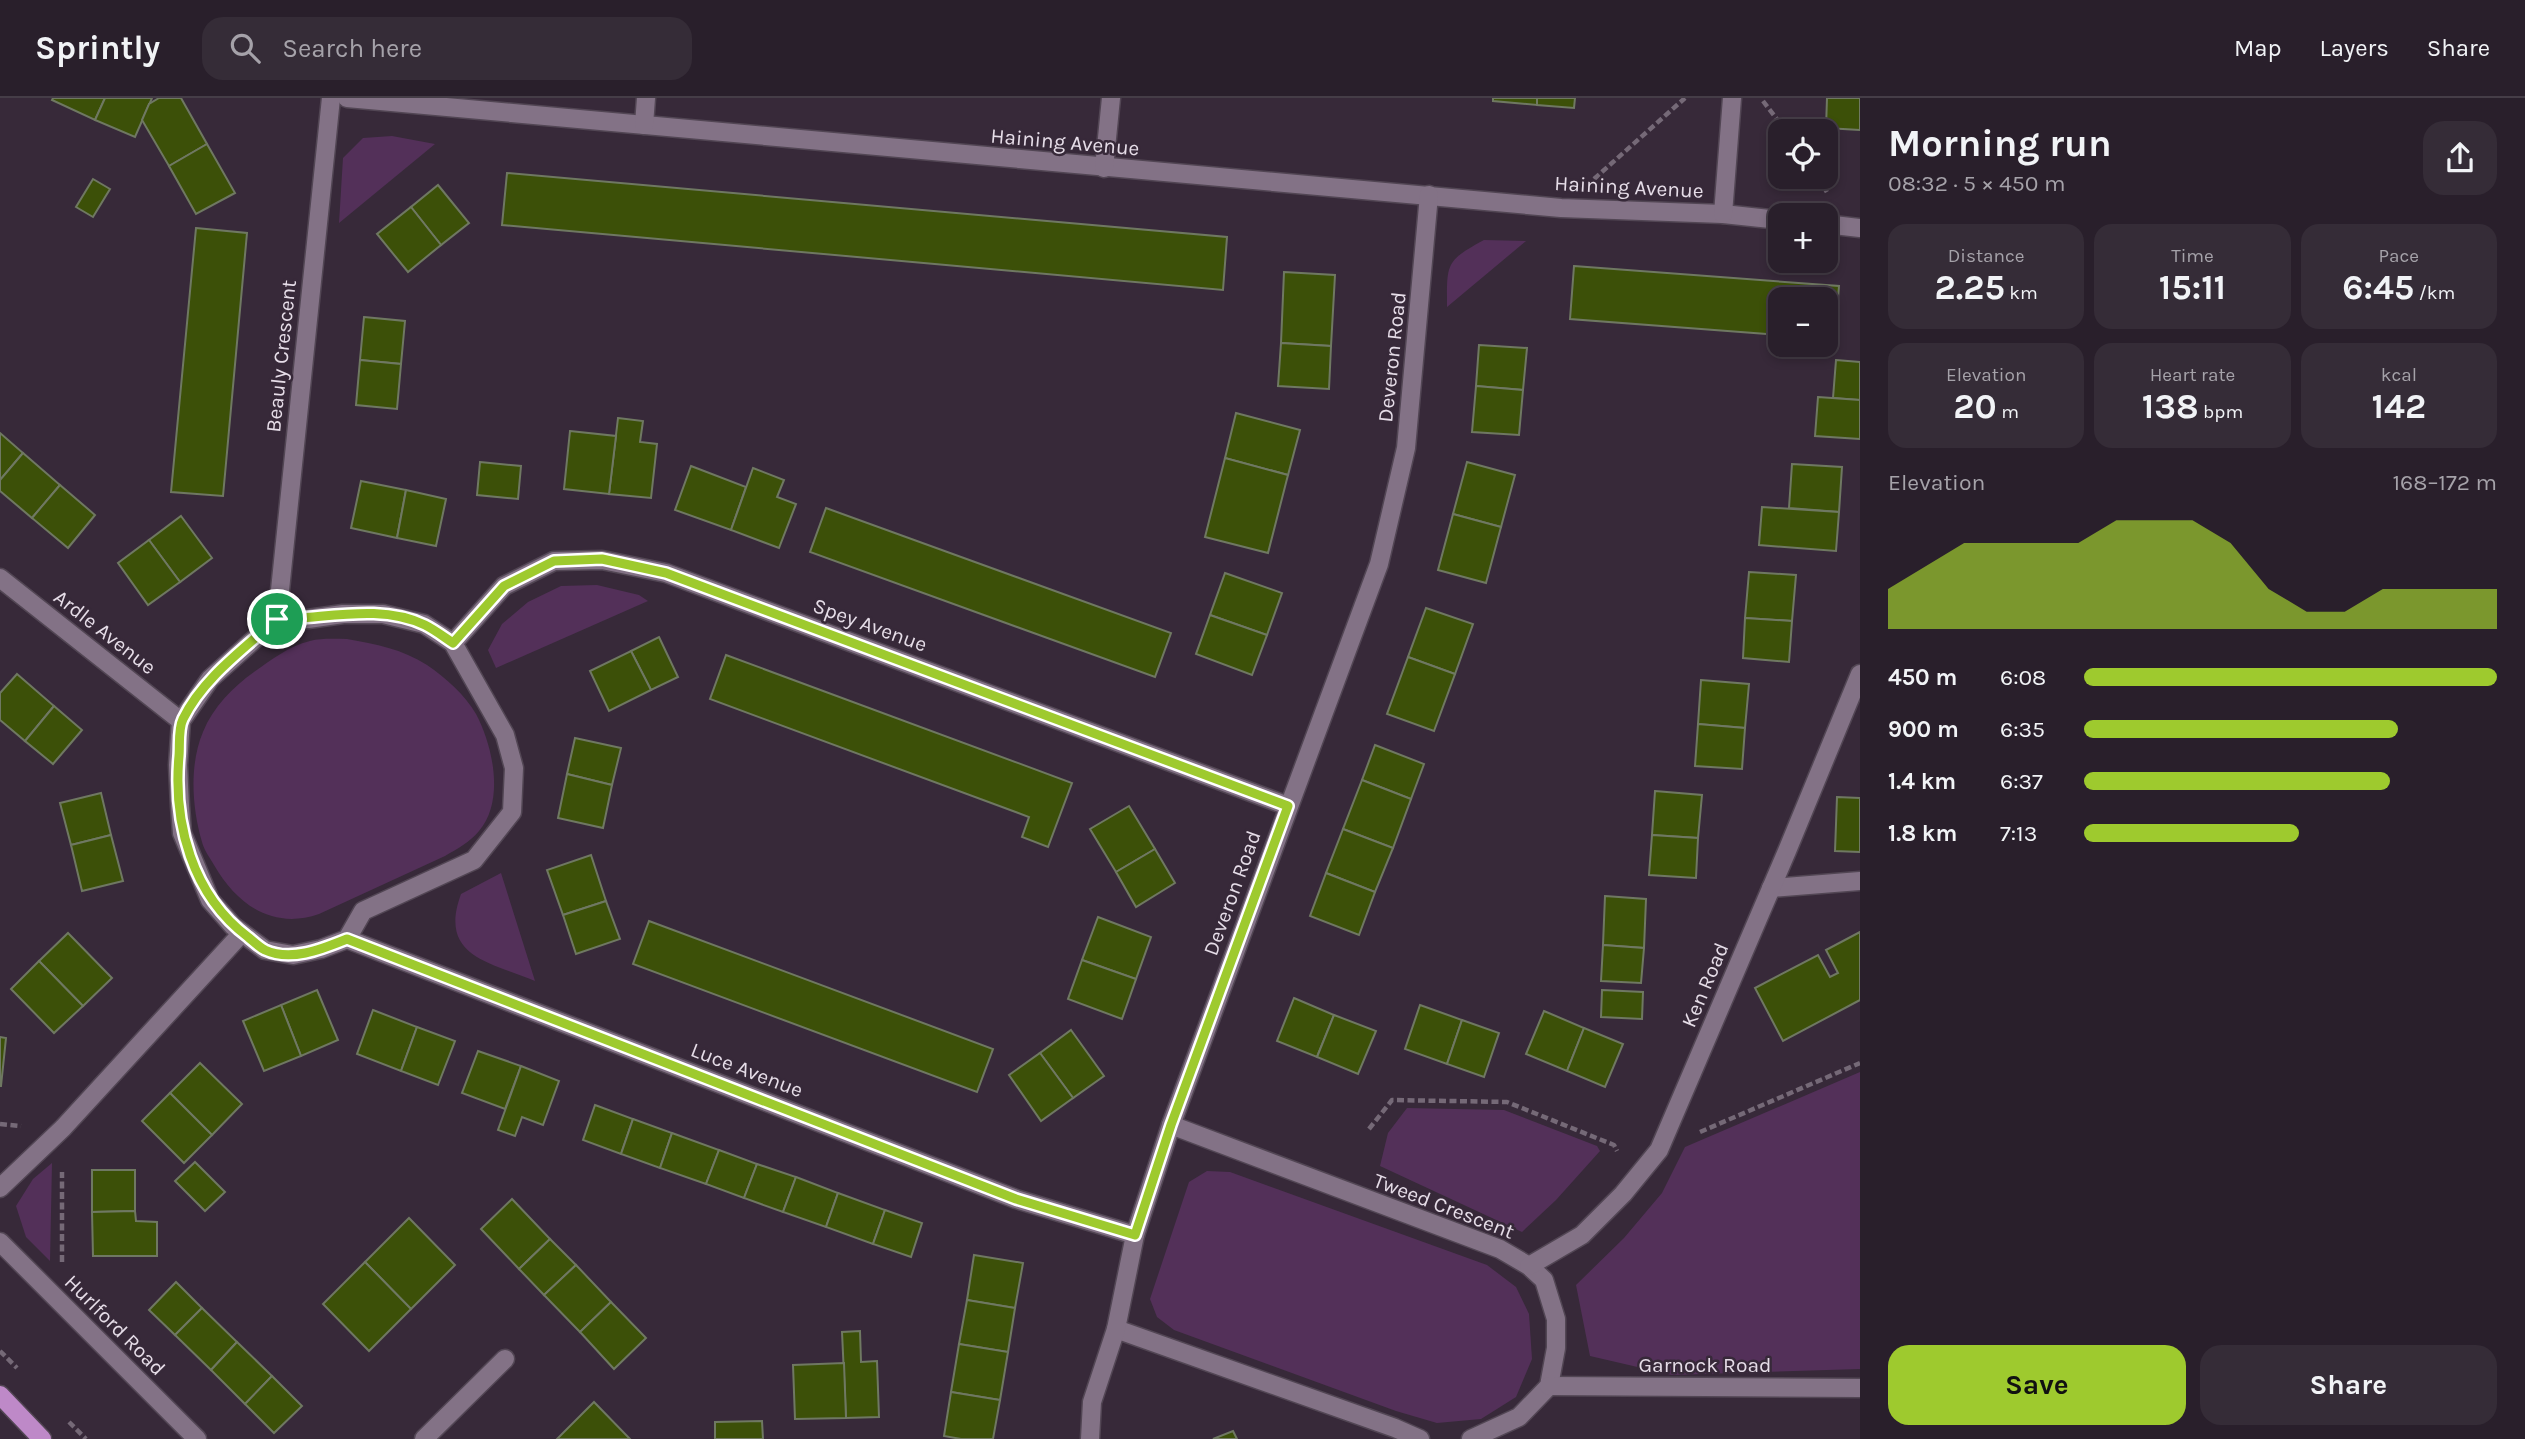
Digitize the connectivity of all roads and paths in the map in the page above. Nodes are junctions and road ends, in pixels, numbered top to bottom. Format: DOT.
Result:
graph roads {
  1 [pos="331,98"];
  2 [pos="347,98"];
  3 [pos="646,98"];
  4 [pos="1111,98"];
  5 [pos="1685,98"];
  6 [pos="1732,98"];
  7 [pos="1760,98"];
  8 [pos="1777,119"];
  9 [pos="644,125"];
  10 [pos="1104,168"];
  11 [pos="1429,195"];
  12 [pos="1561,208"];
  13 [pos="1723,214"];
  14 [pos="1768,219"];
  15 [pos="1838,225"];
  16 [pos="1860,228"];
  17 [pos="0,578"];
  18 [pos="277,619"];
  19 [pos="453,643"];
  20 [pos="1860,674"];
  21 [pos="181,721"];
  22 [pos="1288,806"];
  23 [pos="1860,881"];
  24 [pos="1771,888"];
  25 [pos="242,933"];
  26 [pos="347,939"];
  27 [pos="1860,1063"];
  28 [pos="1171,1125"];
  29 [pos="63,1128"];
  30 [pos="1370,1129"];
  31 [pos="1659,1150"];
  32 [pos="1609,1160"];
  33 [pos="0,1188"];
  34 [pos="1135,1235"];
  35 [pos="0,1242"];
  36 [pos="1529,1266"];
  37 [pos="62,1304"];
  38 [pos="1116,1329"];
  39 [pos="505,1359"];
  40 [pos="1549,1386"];
  41 [pos="1860,1388"];
  42 [pos="0,1395"];
  43 [pos="42,1439"];
  44 [pos="197,1439"];
  45 [pos="424,1439"];
  46 [pos="1090,1439"];
  47 [pos="1420,1439"];
  48 [pos="1471,1439"];
  1 -- 18 [label="street, Beauly Crescent"];
  2 -- 9 [label="street, Haining Avenue"];
  3 -- 9 [label="street"];
  4 -- 10 [label="street"];
  5 -- 12 [label="path"];
  6 -- 13 [label="street"];
  7 -- 8 [label="path"];
  9 -- 10 [label="street, Haining Avenue"];
  10 -- 11 [label="street, Haining Avenue"];
  11 -- 12 [label="street, Haining Avenue"];
  11 -- 22 [label="street, Deveron Road"];
  12 -- 13 [label="street, Haining Avenue"];
  13 -- 14 [label="street, Haining Avenue"];
  15 -- 16 [label="street"];
  17 -- 21 [label="street, Ardle Avenue"];
  18 -- 19 [label="street"];
  18 -- 21 [label="street"];
  19 -- 22 [label="street, Spey Avenue"];
  19 -- 26 [label="street"];
  20 -- 24 [label="street, Ken Road"];
  21 -- 25 [label="street"];
  22 -- 28 [label="street, Deveron Road"];
  23 -- 24 [label="street"];
  24 -- 31 [label="street, Ken Road"];
  25 -- 26 [label="street"];
  25 -- 29 [label="street"];
  26 -- 34 [label="street, Luce Avenue"];
  27 -- 31 [label="path"];
  28 -- 34 [label="street, Deveron Road"];
  28 -- 36 [label="street, Tweed Crescent"];
  29 -- 33 [label="street"];
  29 -- 37 [label="path"];
  30 -- 32 [label="path"];
  31 -- 36 [label="street, Ken Road"];
  34 -- 38 [label="street, Deveron Road"];
  35 -- 37 [label="street, Hurlford Road"];
  36 -- 40 [label="street, Tweed Crescent"];
  37 -- 44 [label="street, Hurlford Road"];
  38 -- 46 [label="street, Deveron Road"];
  38 -- 47 [label="street"];
  39 -- 45 [label="street"];
  40 -- 41 [label="street, Garnock Road"];
  40 -- 48 [label="street"];
  42 -- 43 [label="main road"];
}
